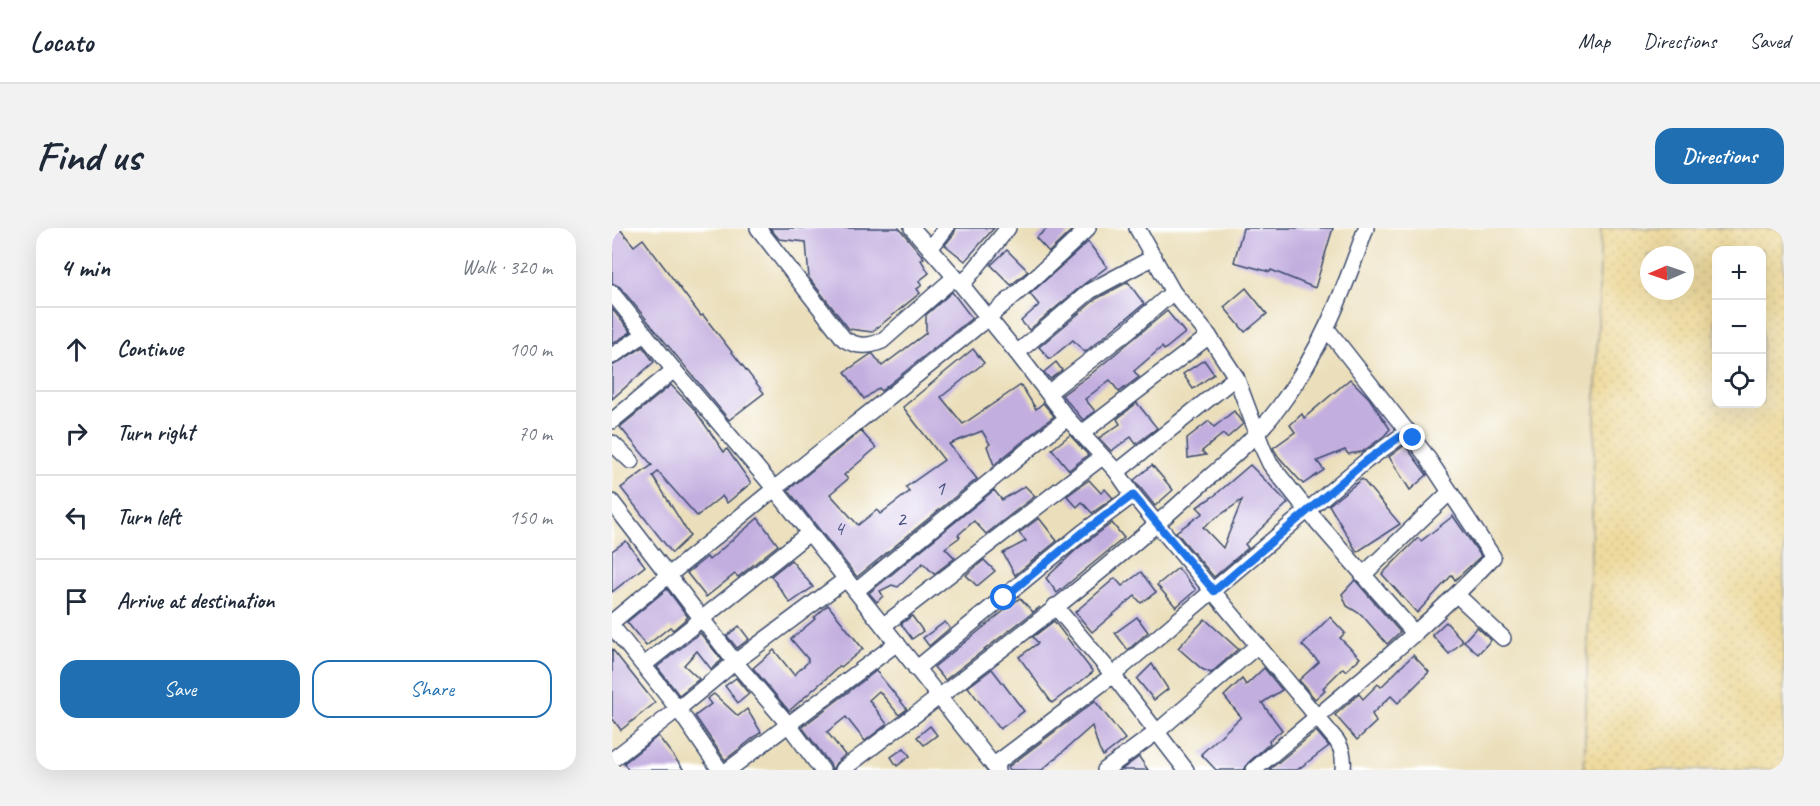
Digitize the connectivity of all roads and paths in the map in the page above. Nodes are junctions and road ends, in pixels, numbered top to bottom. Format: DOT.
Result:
graph roads {
  1 [pos="758,228"];
  2 [pos="912,228"];
  3 [pos="946,228"];
  4 [pos="1008,228"];
  5 [pos="1088,228"];
  6 [pos="1137,228"];
  7 [pos="1366,228"];
  8 [pos="930,249"];
  9 [pos="1154,257"];
  10 [pos="958,281"];
  11 [pos="612,292"];
  12 [pos="1173,292"];
  13 [pos="988,317"];
  14 [pos="1327,329"];
  15 [pos="645,334"];
  16 [pos="1209,336"];
  17 [pos="1017,353"];
  18 [pos="612,356"];
  19 [pos="674,370"];
  20 [pos="1236,377"];
  21 [pos="1048,393"];
  22 [pos="1066,417"];
  23 [pos="612,421"];
  24 [pos="1408,431"];
  25 [pos="1257,433"];
  26 [pos="1081,434"];
  27 [pos="612,443"];
  28 [pos="1102,457"];
  29 [pos="631,461"];
  30 [pos="1117,472"];
  31 [pos="774,488"];
  32 [pos="1450,492"];
  33 [pos="1133,495"];
  34 [pos="612,502"];
  35 [pos="1307,510"];
  36 [pos="1157,524"];
  37 [pos="809,532"];
  38 [pos="1363,574"];
  39 [pos="668,576"];
  40 [pos="851,585"];
  41 [pos="1214,591"];
  42 [pos="1457,595"];
  43 [pos="1055,606"];
  44 [pos="702,620"];
  45 [pos="612,624"];
  46 [pos="885,626"];
  47 [pos="1415,634"];
  48 [pos="1503,638"];
  49 [pos="897,643"];
  50 [pos="1258,645"];
  51 [pos="735,662"];
  52 [pos="644,666"];
  53 [pos="916,669"];
  54 [pos="1113,675"];
  55 [pos="937,697"];
  56 [pos="678,709"];
  57 [pos="1318,717"];
  58 [pos="788,724"];
  59 [pos="1158,731"];
  60 [pos="612,760"];
  61 [pos="990,766"];
  62 [pos="720,770"];
  63 [pos="728,770"];
  64 [pos="822,770"];
  65 [pos="842,770"];
  66 [pos="1105,770"];
  67 [pos="1186,770"];
  68 [pos="1254,770"];
  69 [pos="1343,770"];
  1 -- 10 [label="street"];
  2 -- 8 [label="street"];
  3 -- 8 [label="street"];
  4 -- 10 [label="street"];
  5 -- 13 [label="street"];
  6 -- 9 [label="street"];
  7 -- 14 [label="street"];
  8 -- 10 [label="street"];
  9 -- 12 [label="street"];
  9 -- 17 [label="street"];
  10 -- 13 [label="street"];
  11 -- 15 [label="street"];
  12 -- 16 [label="street"];
  12 -- 21 [label="street"];
  13 -- 17 [label="street"];
  13 -- 31 [label="street"];
  14 -- 24 [label="street"];
  14 -- 25 [label="street"];
  15 -- 18 [label="street"];
  15 -- 19 [label="street"];
  16 -- 20 [label="street"];
  16 -- 26 [label="street"];
  17 -- 21 [label="street"];
  19 -- 23 [label="street"];
  19 -- 31 [label="street"];
  20 -- 25 [label="street"];
  20 -- 30 [label="street"];
  21 -- 22 [label="street"];
  22 -- 26 [label="street"];
  22 -- 40 [label="street"];
  24 -- 32 [label="street"];
  24 -- 35 [label="street"];
  25 -- 35 [label="street"];
  25 -- 36 [label="street"];
  26 -- 28 [label="street"];
  27 -- 29 [label="street"];
  28 -- 30 [label="street"];
  28 -- 46 [label="street"];
  30 -- 33 [label="street"];
  31 -- 37 [label="street"];
  31 -- 39 [label="street"];
  32 -- 38 [label="street"];
  32 -- 42 [label="street"];
  33 -- 36 [label="street"];
  33 -- 53 [label="street"];
  34 -- 39 [label="street"];
  35 -- 38 [label="street"];
  35 -- 41 [label="street"];
  36 -- 41 [label="street"];
  36 -- 43 [label="street"];
  37 -- 40 [label="street"];
  37 -- 44 [label="street"];
  38 -- 47 [label="street"];
  39 -- 44 [label="street"];
  39 -- 45 [label="street"];
  40 -- 46 [label="street"];
  40 -- 51 [label="street"];
  41 -- 50 [label="street"];
  41 -- 54 [label="street"];
  42 -- 47 [label="street"];
  42 -- 48 [label="street"];
  43 -- 54 [label="street"];
  43 -- 55 [label="street"];
  44 -- 51 [label="street"];
  44 -- 52 [label="street"];
  45 -- 52 [label="street"];
  46 -- 49 [label="street"];
  47 -- 57 [label="street"];
  49 -- 53 [label="street"];
  49 -- 58 [label="street"];
  50 -- 57 [label="street"];
  50 -- 59 [label="street"];
  51 -- 56 [label="street"];
  51 -- 58 [label="street"];
  52 -- 56 [label="street"];
  53 -- 55 [label="street"];
  54 -- 59 [label="street"];
  54 -- 61 [label="street"];
  55 -- 61 [label="street"];
  55 -- 65 [label="street"];
  56 -- 60 [label="street"];
  56 -- 62 [label="street"];
  57 -- 68 [label="street"];
  57 -- 69 [label="street"];
  58 -- 63 [label="street"];
  58 -- 64 [label="street"];
  59 -- 66 [label="street"];
  59 -- 67 [label="street"];
}
